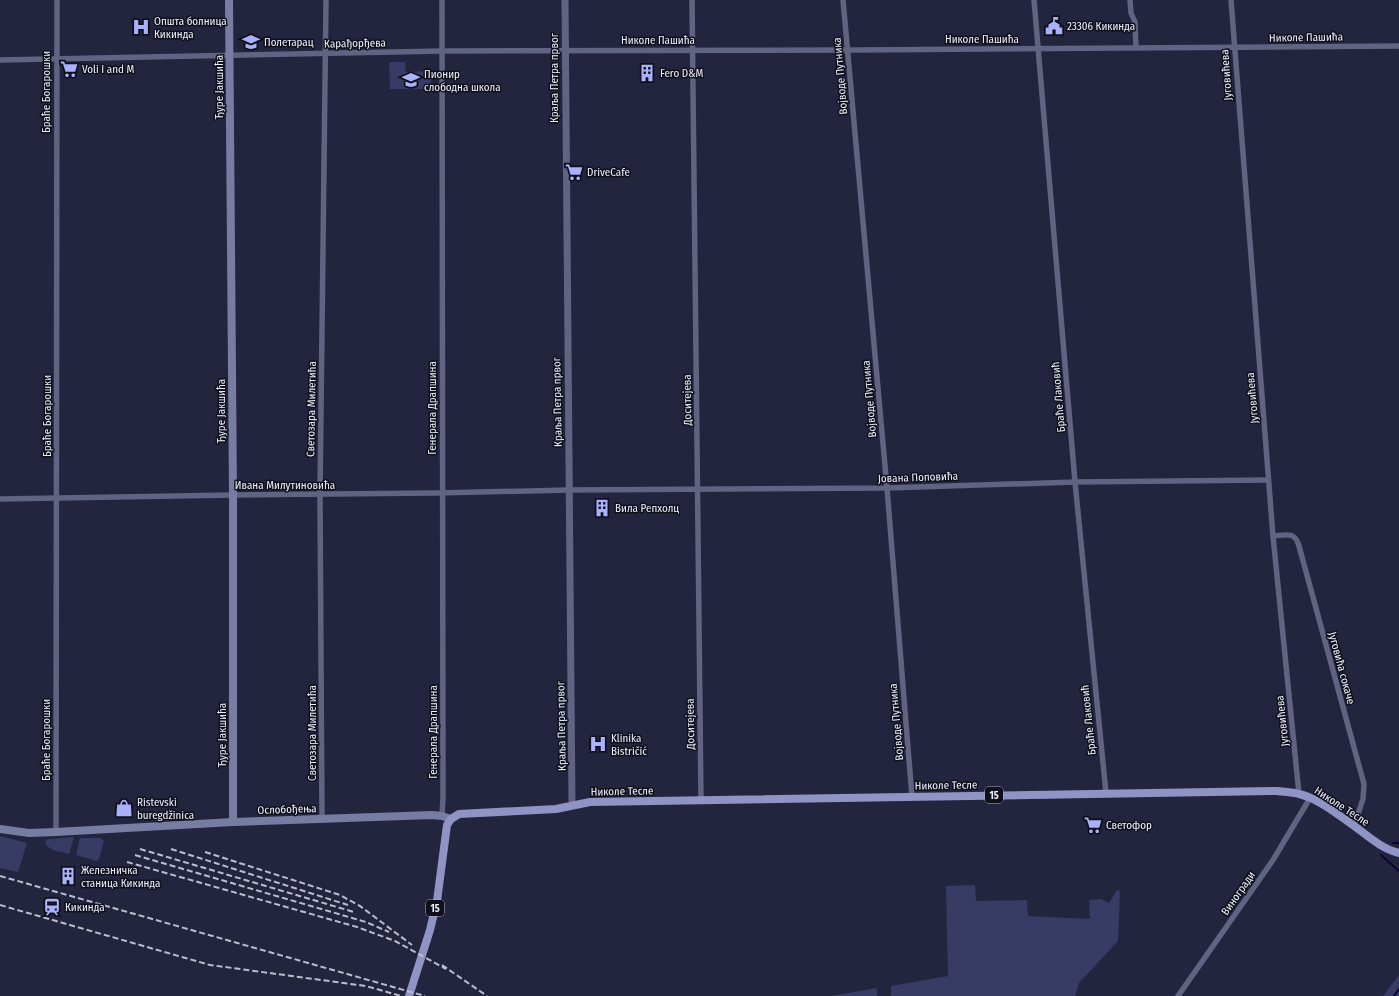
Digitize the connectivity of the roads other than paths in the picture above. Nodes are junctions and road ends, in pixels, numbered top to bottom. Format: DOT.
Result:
graph roads {
  1 [pos="57,0"];
  2 [pos="229,0"];
  3 [pos="326,0"];
  4 [pos="442,0"];
  5 [pos="565,0"];
  6 [pos="692,0"];
  7 [pos="843,0"];
  8 [pos="1034,0"];
  9 [pos="1130,0"];
  10 [pos="1231,0"];
  11 [pos="1399,46"];
  12 [pos="1136,48"];
  13 [pos="1234,48"];
  14 [pos="1039,49"];
  15 [pos="565,50"];
  16 [pos="692,50"];
  17 [pos="848,50"];
  18 [pos="442,51"];
  19 [pos="326,53"];
  20 [pos="230,55"];
  21 [pos="56,59"];
  22 [pos="0,60"];
  23 [pos="1268,480"];
  24 [pos="1075,482"];
  25 [pos="887,488"];
  26 [pos="698,489"];
  27 [pos="569,490"];
  28 [pos="443,493"];
  29 [pos="233,495"];
  30 [pos="320,495"];
  31 [pos="0,499"];
  32 [pos="57,499"];
  33 [pos="1273,536"];
  34 [pos="1106,793"];
  35 [pos="1299,794"];
  36 [pos="912,797"];
  37 [pos="1310,798"];
  38 [pos="701,800"];
  39 [pos="572,805"];
  40 [pos="442,816"];
  41 [pos="322,819"];
  42 [pos="451,819"];
  43 [pos="233,822"];
  44 [pos="1354,826"];
  45 [pos="0,829"];
  46 [pos="56,832"];
  47 [pos="1399,853"];
  48 [pos="409,996"];
  49 [pos="1178,996"];
  1 -- 21 [label="street, Браће Богарошки"];
  2 -- 20 [label="main road, Ђуре Јакшића"];
  3 -- 19 [label="street, Светозара Милетића"];
  4 -- 18 [label="street, Генерала Драпшина"];
  5 -- 15 [label="street, Краља Петра првог"];
  6 -- 16 [label="street, Доситејева"];
  7 -- 17 [label="street, Војводе Путника"];
  8 -- 14 [label="street, Браће Лаковић"];
  9 -- 12 [label="street"];
  10 -- 13 [label="street, Југовићева"];
  11 -- 13 [label="street, Николе Пашића"];
  12 -- 13 [label="street, Николе Пашића"];
  12 -- 14 [label="street, Николе Пашића"];
  13 -- 23 [label="street, Југовићева"];
  14 -- 17 [label="street, Николе Пашића"];
  14 -- 24 [label="street, Браће Лаковић"];
  15 -- 16 [label="street, Николе Пашића"];
  15 -- 18 [label="street, Карађорђева"];
  15 -- 27 [label="street, Краља Петра првог"];
  16 -- 17 [label="street, Николе Пашића"];
  16 -- 26 [label="street, Доситејева"];
  17 -- 25 [label="street, Војводе Путника"];
  18 -- 19 [label="street, Карађорђева"];
  18 -- 28 [label="street, Генерала Драпшина"];
  19 -- 20 [label="street, Карађорђева"];
  19 -- 30 [label="street, Светозара Милетића"];
  20 -- 21 [label="street, Карађорђева"];
  20 -- 29 [label="main road, Ђуре Јакшића"];
  21 -- 22 [label="street, Карађорђева"];
  21 -- 32 [label="street, Браће Богарошки"];
  23 -- 24 [label="street, Јована Поповића"];
  23 -- 33 [label="street, Југовићева"];
  24 -- 25 [label="street, Јована Поповића"];
  24 -- 34 [label="street, Браће Лаковић"];
  25 -- 26 [label="street, Јована Поповића"];
  25 -- 36 [label="street, Војводе Путника"];
  26 -- 27 [label="street, Јована Поповића"];
  26 -- 38 [label="street, Доситејева"];
  27 -- 28 [label="street, Ивана Милутиновића"];
  27 -- 39 [label="street, Краља Петра првог"];
  28 -- 30 [label="street, Ивана Милутиновића"];
  28 -- 40 [label="street, Генерала Драпшина"];
  29 -- 30 [label="street, Ивана Милутиновића"];
  29 -- 32 [label="street, Ивана Милутиновића"];
  29 -- 43 [label="main road, Ђуре Јакшића"];
  30 -- 41 [label="street, Светозара Милетића"];
  31 -- 32 [label="street, Ивана Милутиновића"];
  32 -- 46 [label="street, Браће Богарошки"];
  33 -- 35 [label="street, Југовићева"];
  33 -- 44 [label="street, Југовића сокаче"];
  34 -- 35 [label="main road, Николе Тесле / 15"];
  34 -- 36 [label="main road, Николе Тесле / 15"];
  35 -- 37 [label="main road, Николе Тесле / 15"];
  36 -- 38 [label="main road, Николе Тесле / 15"];
  37 -- 44 [label="main road, Николе Тесле / 15"];
  37 -- 49 [label="street, Виногради"];
  38 -- 39 [label="main road, Николе Тесле / 15"];
  39 -- 42 [label="main road, 15"];
  40 -- 41 [label="main road, Ослобођења"];
  40 -- 42 [label="main road, Ослобођења"];
  41 -- 43 [label="main road, Ослобођења"];
  42 -- 48 [label="main road, 15"];
  43 -- 46 [label="main road, Ослобођења"];
  44 -- 47 [label="main road, Николе Тесле / 15"];
  45 -- 46 [label="main road, Ослобођења"];
}
